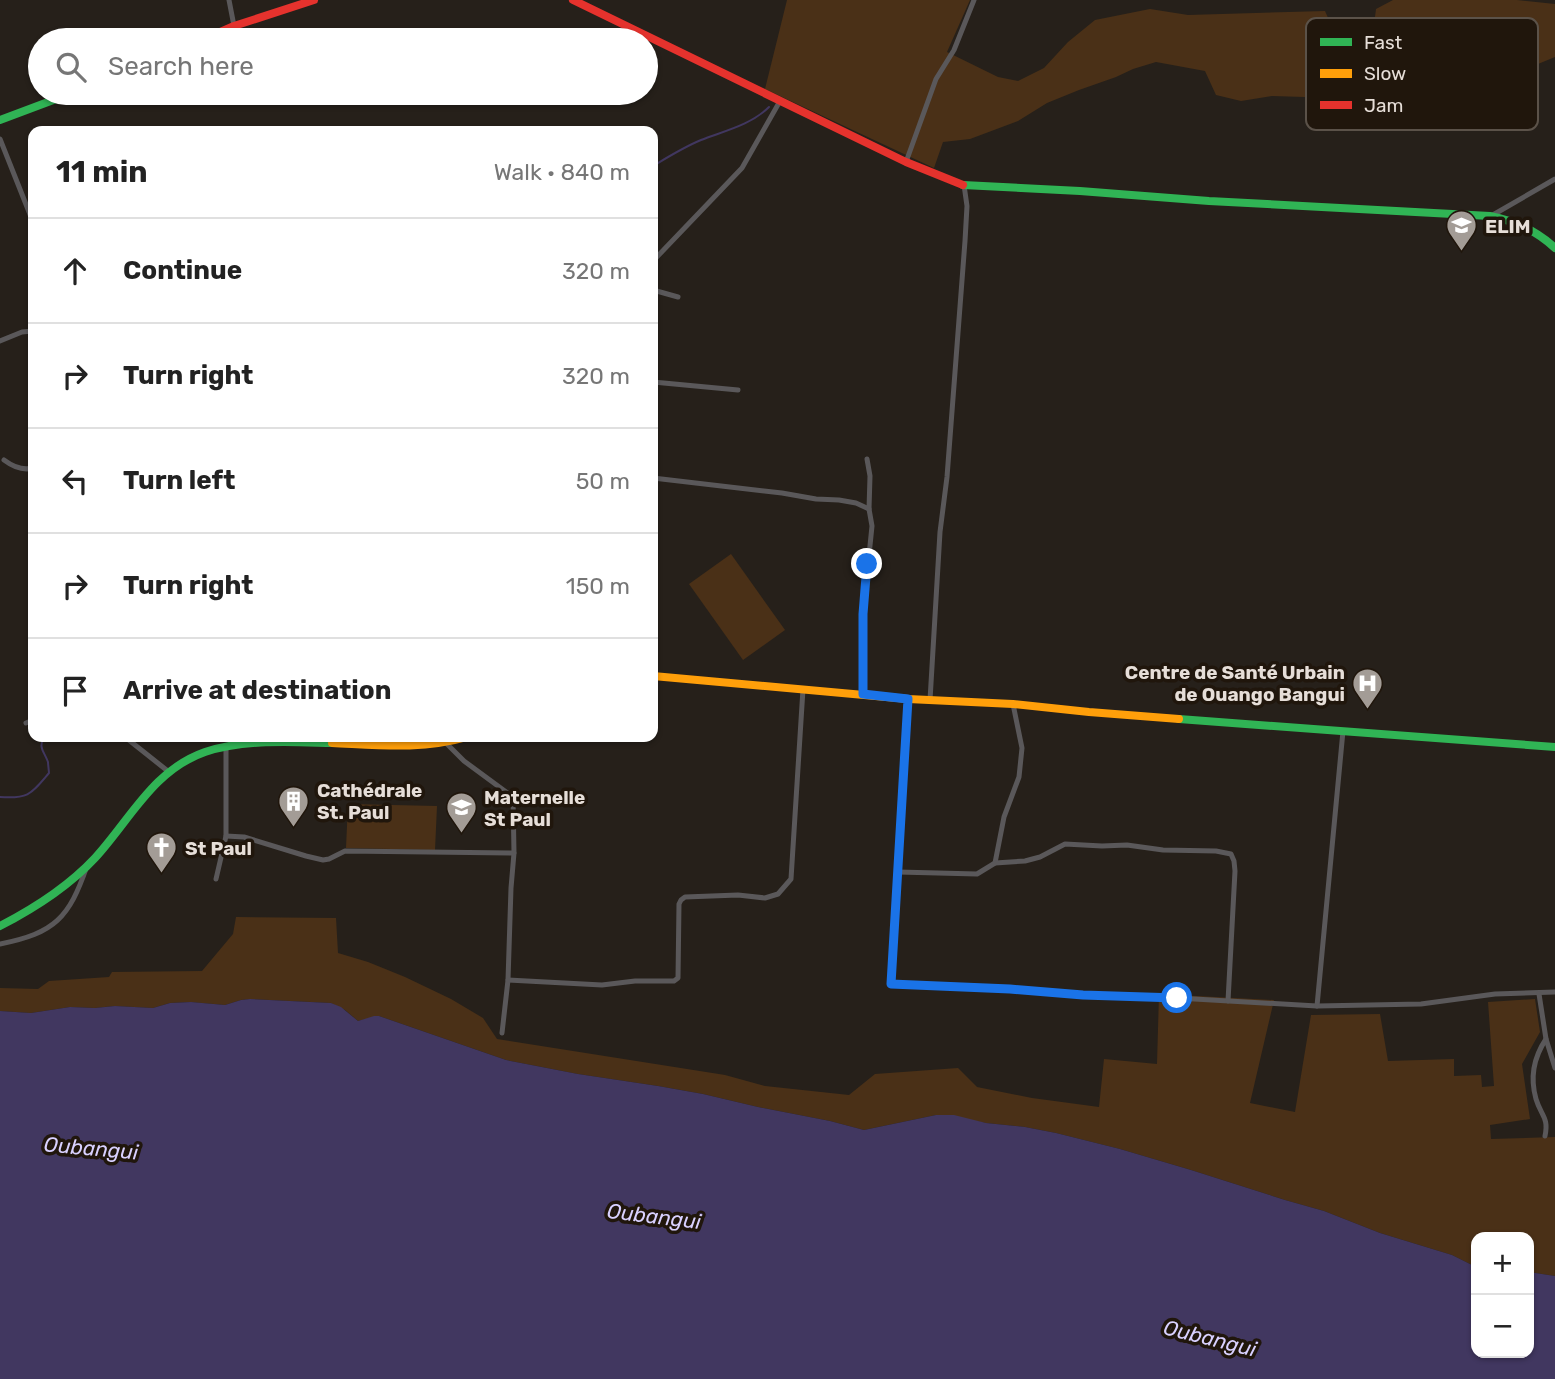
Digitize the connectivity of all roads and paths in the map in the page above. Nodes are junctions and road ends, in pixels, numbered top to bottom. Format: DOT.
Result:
graph roads {
  1 [pos="229,0"];
  2 [pos="314,0"];
  3 [pos="573,0"];
  4 [pos="974,0"];
  5 [pos="234,26"];
  6 [pos="229,28"];
  7 [pos="630,28"];
  8 [pos="658,41"];
  9 [pos="780,101"];
  10 [pos="40,105"];
  11 [pos="0,120"];
  12 [pos="0,139"];
  13 [pos="906,162"];
  14 [pos="1555,179"];
  15 [pos="964,185"];
  16 [pos="28,209"];
  17 [pos="1490,216"];
  18 [pos="1555,248"];
  19 [pos="658,256"];
  20 [pos="658,291"];
  21 [pos="678,297"];
  22 [pos="28,331"];
  23 [pos="0,341"];
  24 [pos="658,382"];
  25 [pos="738,390"];
  26 [pos="867,459"];
  27 [pos="4,460"];
  28 [pos="28,470"];
  29 [pos="658,479"];
  30 [pos="869,509"];
  31 [pos="658,676"];
  32 [pos="803,690"];
  33 [pos="863,694"];
  34 [pos="908,699"];
  35 [pos="930,700"];
  36 [pos="1013,704"];
  37 [pos="1343,731"];
  38 [pos="131,742"];
  39 [pos="247,742"];
  40 [pos="370,742"];
  41 [pos="450,742"];
  42 [pos="446,743"];
  43 [pos="226,746"];
  44 [pos="1555,747"];
  45 [pos="169,772"];
  46 [pos="226,836"];
  47 [pos="514,853"];
  48 [pos="995,863"];
  49 [pos="88,866"];
  50 [pos="898,872"];
  51 [pos="216,878"];
  52 [pos="0,926"];
  53 [pos="0,944"];
  54 [pos="508,980"];
  55 [pos="1555,992"];
  56 [pos="1539,994"];
  57 [pos="1228,1001"];
  58 [pos="1317,1006"];
  59 [pos="502,1032"];
  60 [pos="1546,1039"];
  61 [pos="1555,1068"];
  62 [pos="1545,1136"];
  1 -- 5 [label="street"];
  2 -- 5 [label="main road"];
  3 -- 7 [label="main road"];
  4 -- 13 [label="street"];
  5 -- 6 [label="main road"];
  8 -- 9 [label="main road"];
  9 -- 13 [label="main road"];
  9 -- 19 [label="street"];
  10 -- 11 [label="main road"];
  12 -- 16 [label="street"];
  13 -- 15 [label="main road"];
  14 -- 17 [label="street"];
  15 -- 17 [label="main road"];
  15 -- 35 [label="street"];
  17 -- 18 [label="main road"];
  20 -- 21 [label="street"];
  22 -- 23 [label="street"];
  24 -- 25 [label="street"];
  26 -- 30 [label="street"];
  27 -- 28 [label="street"];
  29 -- 30 [label="street"];
  30 -- 33 [label="street"];
  31 -- 32 [label="main road"];
  32 -- 33 [label="main road"];
  32 -- 54 [label="street"];
  33 -- 34 [label="main road"];
  34 -- 35 [label="main road"];
  34 -- 50 [label="street"];
  35 -- 36 [label="main road"];
  36 -- 37 [label="main road"];
  36 -- 48 [label="street"];
  37 -- 44 [label="main road"];
  37 -- 58 [label="street"];
  38 -- 45 [label="street"];
  39 -- 43 [label="main road"];
  40 -- 42 [label="main road"];
  41 -- 42 [label="main road"];
  42 -- 47 [label="street"];
  43 -- 45 [label="main road"];
  43 -- 46 [label="street"];
  45 -- 49 [label="main road"];
  46 -- 47 [label="street"];
  46 -- 51 [label="street"];
  47 -- 54 [label="street"];
  48 -- 50 [label="street"];
  48 -- 57 [label="street"];
  49 -- 52 [label="main road"];
  49 -- 53 [label="street"];
  50 -- 57 [label="street"];
  54 -- 59 [label="street"];
  55 -- 56 [label="street"];
  56 -- 58 [label="street"];
  56 -- 60 [label="street"];
  57 -- 58 [label="street"];
  60 -- 61 [label="street"];
  60 -- 62 [label="street"];
}
